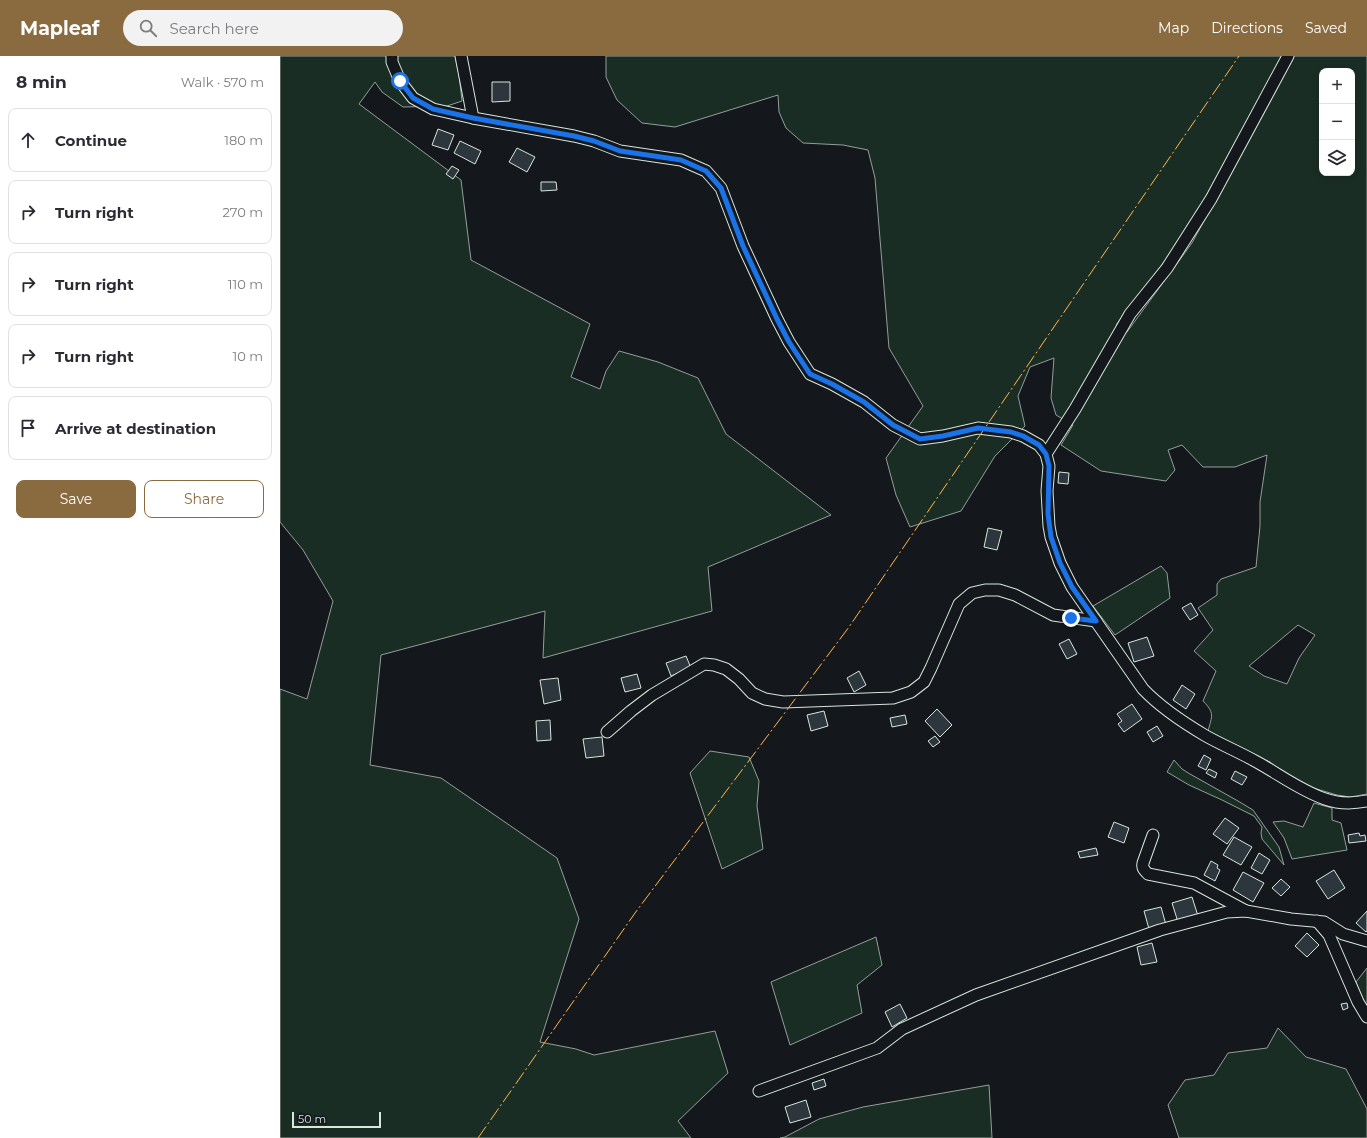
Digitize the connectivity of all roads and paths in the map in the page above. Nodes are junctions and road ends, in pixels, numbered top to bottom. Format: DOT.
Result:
graph roads {
  1 [pos="392,56"];
  2 [pos="461,56"];
  3 [pos="1288,56"];
  4 [pos="473,118"];
  5 [pos="1046,454"];
  6 [pos="1096,621"];
  7 [pos="607,732"];
  8 [pos="1367,801"];
  9 [pos="1153,835"];
  10 [pos="1246,911"];
  11 [pos="1317,921"];
  12 [pos="1367,941"];
  13 [pos="1367,1017"];
  14 [pos="759,1091"];
  1 -- 4 [label="street"];
  2 -- 4 [label="street"];
  3 -- 5 [label="street"];
  4 -- 5 [label="street"];
  5 -- 6 [label="street"];
  6 -- 7 [label="street"];
  6 -- 8 [label="street"];
  9 -- 10 [label="street"];
  10 -- 11 [label="street"];
  10 -- 14 [label="street"];
  11 -- 12 [label="street"];
  11 -- 13 [label="street"];
}
